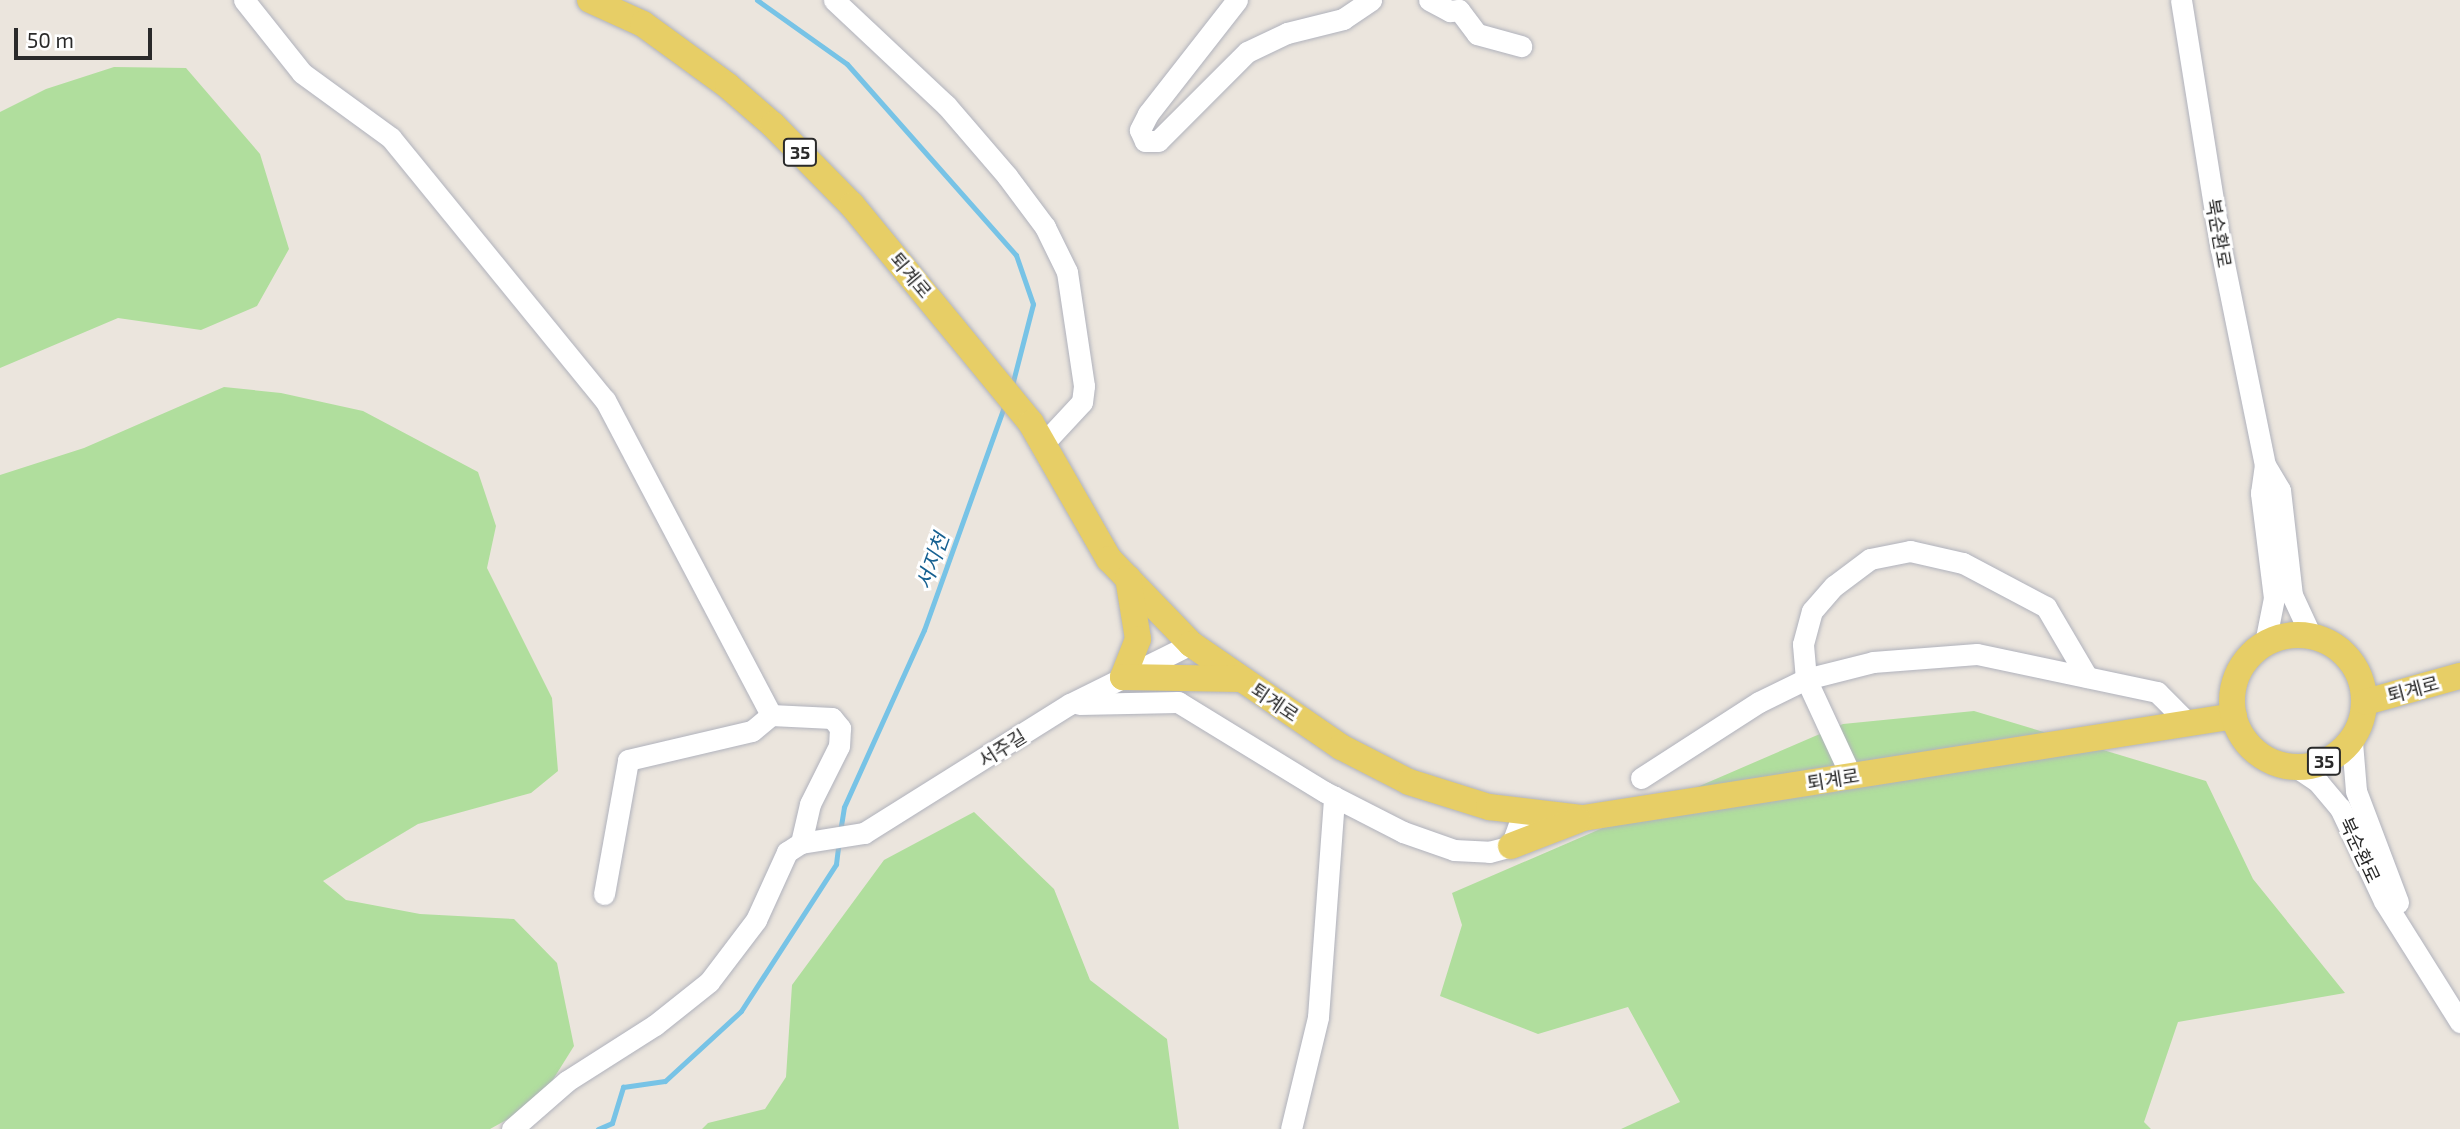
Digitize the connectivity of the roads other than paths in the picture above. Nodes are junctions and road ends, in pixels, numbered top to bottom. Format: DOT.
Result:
graph roads {
  1 [pos="244,0"];
  2 [pos="590,0"];
  3 [pos="834,0"];
  4 [pos="1237,0"];
  5 [pos="1371,0"];
  6 [pos="1429,0"];
  7 [pos="2181,0"];
  8 [pos="1468,5"];
  9 [pos="1521,46"];
  10 [pos="1037,433"];
  11 [pos="2265,465"];
  12 [pos="1128,578"];
  13 [pos="2312,638"];
  14 [pos="2265,643"];
  15 [pos="1191,644"];
  16 [pos="2460,676"];
  17 [pos="1123,677"];
  18 [pos="2087,677"];
  19 [pos="1242,679"];
  20 [pos="1806,679"];
  21 [pos="2366,702"];
  22 [pos="1070,704"];
  23 [pos="771,715"];
  24 [pos="2234,716"];
  25 [pos="2188,723"];
  26 [pos="2352,742"];
  27 [pos="2296,767"];
  28 [pos="1851,776"];
  29 [pos="1642,778"];
  30 [pos="1334,797"];
  31 [pos="1524,811"];
  32 [pos="1583,818"];
  33 [pos="806,842"];
  34 [pos="1511,846"];
  35 [pos="604,894"];
  36 [pos="2412,944"];
  37 [pos="2460,1022"];
  38 [pos="512,1129"];
  39 [pos="1291,1129"];
  1 -- 23 [label="street"];
  2 -- 10 [label="main road, 퇴계로 / 35"];
  3 -- 10 [label="street"];
  4 -- 5 [label="street"];
  6 -- 8 [label="street"];
  7 -- 11 [label="street, 북순환로"];
  8 -- 9 [label="street"];
  10 -- 12 [label="main road, 퇴계로 / 35"];
  11 -- 13 [label="street, 북순환로"];
  11 -- 14 [label="street, 북순환로"];
  12 -- 15 [label="main road, 퇴계로 / 35"];
  12 -- 17 [label="main road"];
  13 -- 14 [label="main road"];
  13 -- 21 [label="main road"];
  14 -- 24 [label="main road"];
  15 -- 17 [label="street, 서주길"];
  15 -- 19 [label="main road, 퇴계로"];
  16 -- 21 [label="main road, 퇴계로"];
  17 -- 19 [label="main road"];
  17 -- 22 [label="street, 서주길"];
  18 -- 20 [label="street"];
  18 -- 20 [label="street"];
  18 -- 25 [label="street"];
  19 -- 31 [label="main road, 퇴계로"];
  20 -- 28 [label="street"];
  20 -- 29 [label="street"];
  21 -- 26 [label="main road, 35"];
  22 -- 30 [label="street"];
  22 -- 33 [label="street, 서주길"];
  23 -- 33 [label="street"];
  23 -- 35 [label="street"];
  24 -- 25 [label="main road, 퇴계로"];
  24 -- 27 [label="main road, 35"];
  25 -- 28 [label="main road, 퇴계로"];
  26 -- 27 [label="main road, 35"];
  26 -- 36 [label="street, 북순환로"];
  27 -- 36 [label="street, 북순환로"];
  28 -- 32 [label="main road, 퇴계로"];
  30 -- 34 [label="street"];
  30 -- 39 [label="street"];
  31 -- 32 [label="main road, 퇴계로"];
  31 -- 34 [label="street"];
  32 -- 34 [label="main road"];
  33 -- 38 [label="street"];
  36 -- 37 [label="street, 북순환로"];
}
